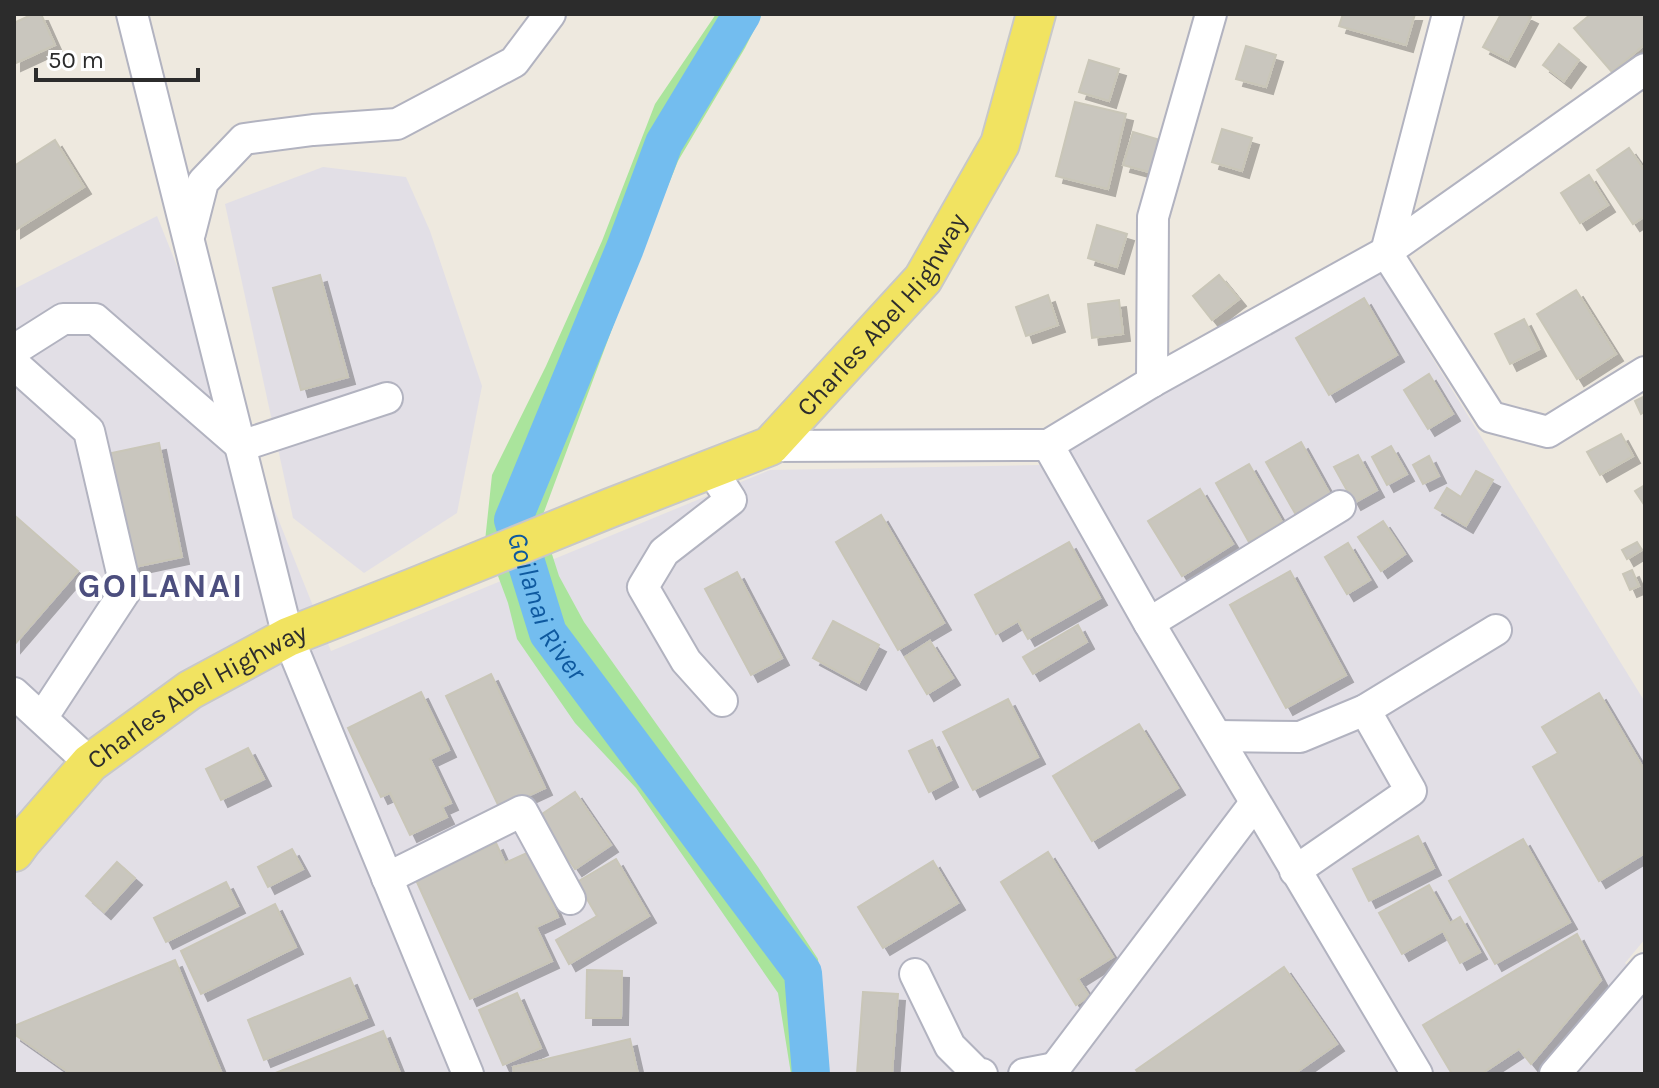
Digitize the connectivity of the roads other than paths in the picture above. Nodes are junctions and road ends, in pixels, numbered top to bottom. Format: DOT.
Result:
graph roads {
  1 [pos="132,14"];
  2 [pos="550,14"];
  3 [pos="1036,14"];
  4 [pos="1211,14"];
  5 [pos="1448,14"];
  6 [pos="1645,69"];
  7 [pos="189,239"];
  8 [pos="1386,252"];
  9 [pos="14,350"];
  10 [pos="14,364"];
  11 [pos="1645,372"];
  12 [pos="1152,382"];
  13 [pos="387,398"];
  14 [pos="1048,445"];
  15 [pos="241,446"];
  16 [pos="770,446"];
  17 [pos="711,469"];
  18 [pos="1340,506"];
  19 [pos="1149,623"];
  20 [pos="1496,630"];
  21 [pos="288,637"];
  22 [pos="14,693"];
  23 [pos="722,701"];
  24 [pos="1365,710"];
  25 [pos="42,718"];
  26 [pos="1217,736"];
  27 [pos="90,763"];
  28 [pos="1255,803"];
  29 [pos="14,852"];
  30 [pos="1295,871"];
  31 [pos="387,878"];
  32 [pos="570,899"];
  33 [pos="1645,969"];
  34 [pos="915,974"];
  35 [pos="1055,1071"];
  36 [pos="468,1074"];
  37 [pos="982,1074"];
  38 [pos="1024,1074"];
  39 [pos="1417,1074"];
  40 [pos="1555,1074"];
  1 -- 7 [label="street"];
  2 -- 7 [label="street"];
  3 -- 16 [label="main road, Charles Abel Highway"];
  4 -- 12 [label="street"];
  5 -- 8 [label="street"];
  6 -- 8 [label="street"];
  7 -- 15 [label="street"];
  8 -- 11 [label="street"];
  8 -- 12 [label="street"];
  9 -- 15 [label="street"];
  10 -- 25 [label="street"];
  12 -- 14 [label="street"];
  13 -- 15 [label="street"];
  14 -- 16 [label="street"];
  14 -- 19 [label="street"];
  15 -- 21 [label="street"];
  16 -- 17 [label="main road, Charles Abel Highway"];
  17 -- 21 [label="main road, Charles Abel Highway"];
  17 -- 23 [label="street"];
  18 -- 19 [label="street"];
  19 -- 26 [label="street"];
  20 -- 24 [label="street"];
  21 -- 27 [label="main road, Charles Abel Highway"];
  21 -- 31 [label="street"];
  22 -- 25 [label="street"];
  24 -- 26 [label="street"];
  24 -- 30 [label="street"];
  25 -- 27 [label="street"];
  26 -- 28 [label="street"];
  27 -- 29 [label="main road, Charles Abel Highway"];
  28 -- 30 [label="street"];
  28 -- 35 [label="street"];
  30 -- 39 [label="street"];
  31 -- 32 [label="street"];
  31 -- 36 [label="street"];
  33 -- 40 [label="street"];
  34 -- 37 [label="street"];
  35 -- 38 [label="street"];
}
